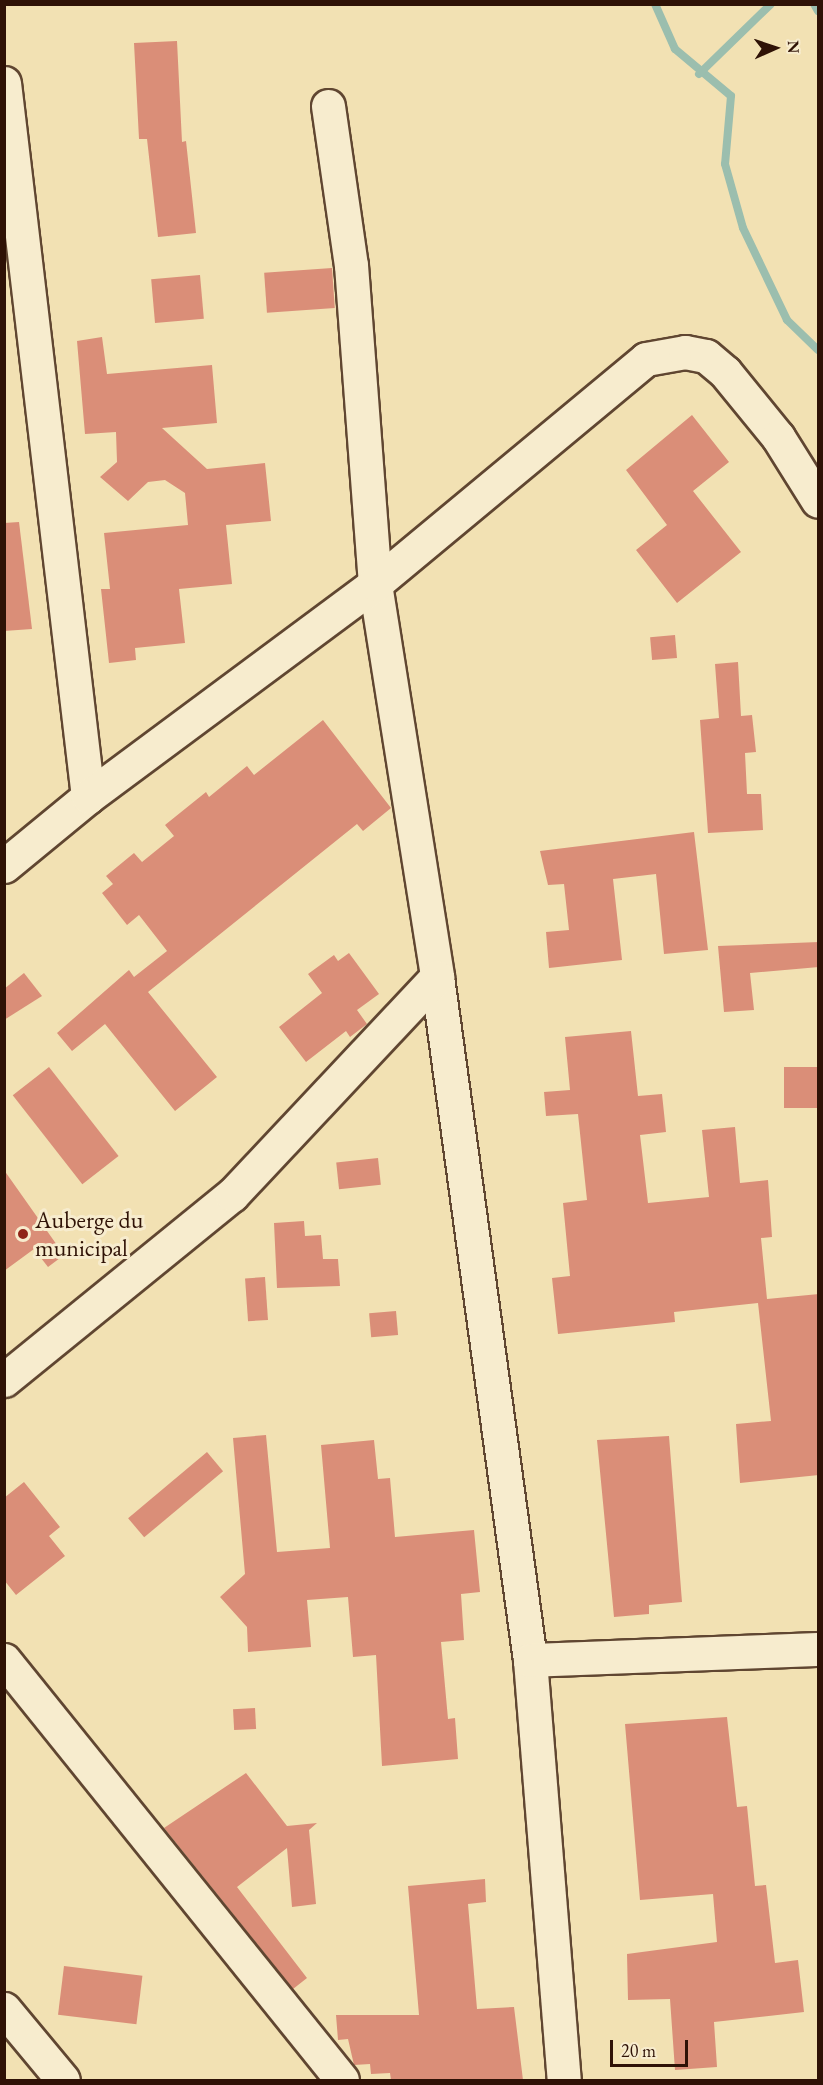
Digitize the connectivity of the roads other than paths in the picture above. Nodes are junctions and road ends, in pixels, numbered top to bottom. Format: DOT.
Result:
graph roads {
  1 [pos="4,83"];
  2 [pos="328,106"];
  3 [pos="14,253"];
  4 [pos="819,501"];
  5 [pos="375,584"];
  6 [pos="88,797"];
  7 [pos="4,866"];
  8 [pos="437,977"];
  9 [pos="4,1380"];
  10 [pos="819,1649"];
  11 [pos="4,1660"];
  12 [pos="530,1660"];
  13 [pos="4,2009"];
  14 [pos="63,2080"];
  15 [pos="342,2080"];
  16 [pos="564,2080"];
  1 -- 3 [label="street"];
  2 -- 5 [label="street"];
  3 -- 6 [label="street"];
  4 -- 5 [label="street"];
  5 -- 6 [label="street"];
  5 -- 8 [label="street"];
  6 -- 7 [label="street"];
  8 -- 9 [label="street"];
  8 -- 12 [label="street"];
  10 -- 12 [label="street"];
  11 -- 15 [label="street"];
  12 -- 16 [label="street"];
  13 -- 14 [label="street"];
}
